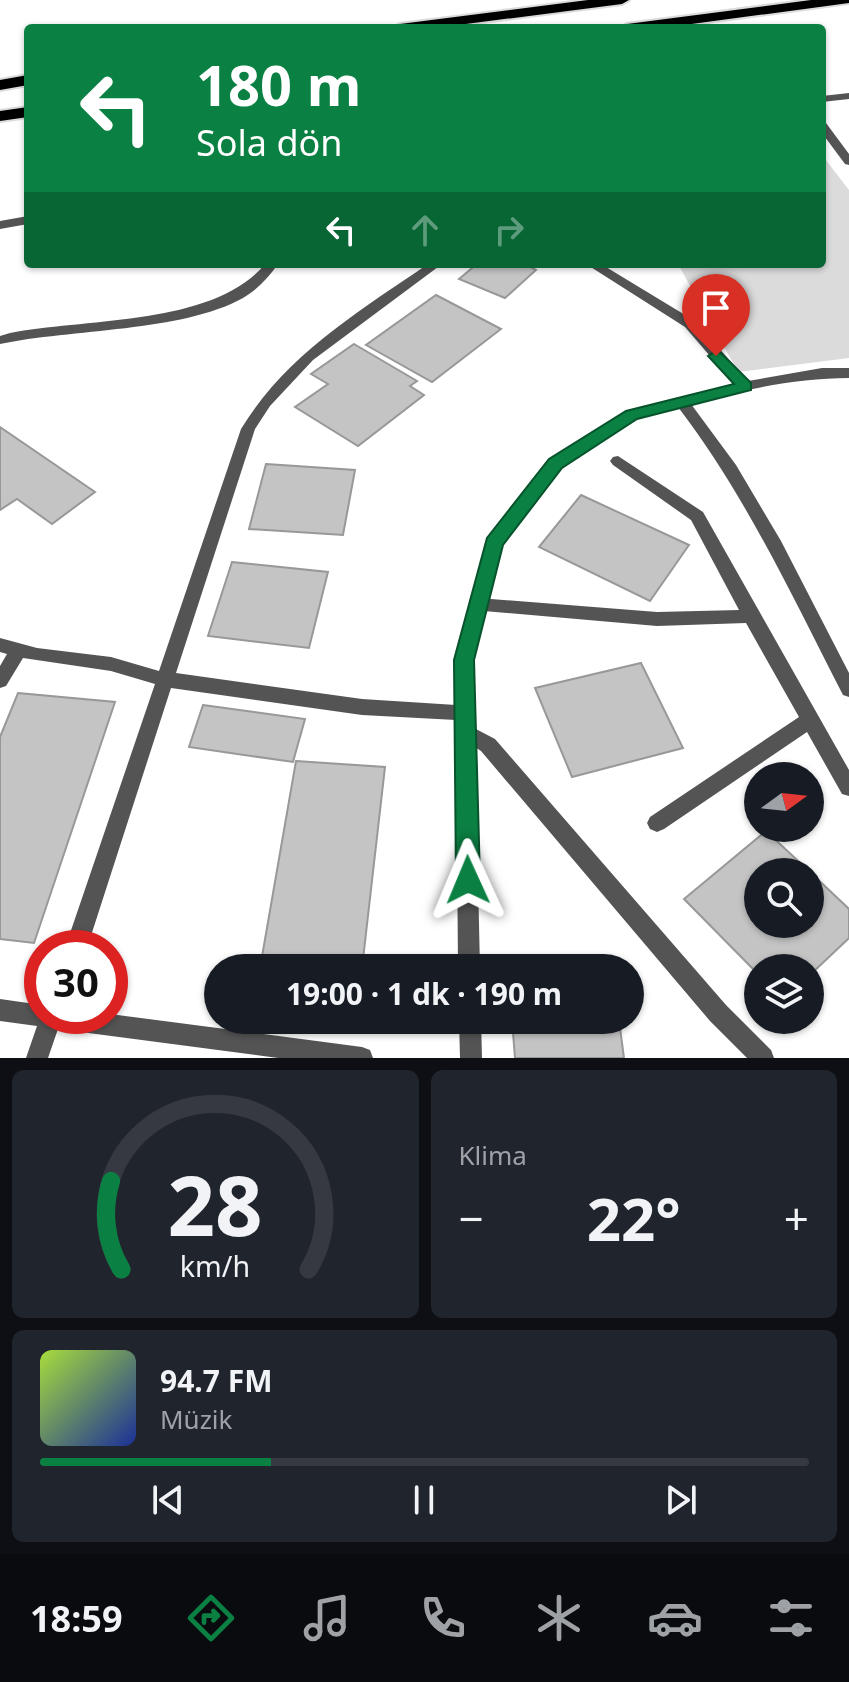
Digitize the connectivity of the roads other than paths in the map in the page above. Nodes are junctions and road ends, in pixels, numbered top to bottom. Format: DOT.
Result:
graph roads {
  1 [pos="622,0"];
  2 [pos="845,0"];
  3 [pos="432,24"];
  4 [pos="658,24"];
  5 [pos="24,81"];
  6 [pos="0,85"];
  7 [pos="849,96"];
  8 [pos="826,99"];
  9 [pos="24,113"];
  10 [pos="0,116"];
  11 [pos="826,130"];
  12 [pos="849,162"];
  13 [pos="24,221"];
  14 [pos="0,225"];
  15 [pos="270,268"];
  16 [pos="431,268"];
  17 [pos="599,268"];
  18 [pos="0,340"];
  19 [pos="849,373"];
  20 [pos="745,387"];
  21 [pos="682,402"];
  22 [pos="618,461"];
  23 [pos="478,605"];
  24 [pos="751,616"];
  25 [pos="9,648"];
  26 [pos="163,679"];
  27 [pos="0,681"];
  28 [pos="849,690"];
  29 [pos="810,720"];
  30 [pos="465,722"];
  31 [pos="849,788"];
  32 [pos="657,823"];
  33 [pos="82,930"];
  34 [pos="469,954"];
  35 [pos="0,1010"];
  36 [pos="24,1013"];
  37 [pos="128,1027"];
  38 [pos="43,1034"];
  39 [pos="470,1034"];
  40 [pos="37,1058"];
  41 [pos="362,1058"];
  42 [pos="471,1058"];
  43 [pos="763,1058"];
  1 -- 3 [label="highway"];
  2 -- 4 [label="highway"];
  5 -- 6 [label="highway"];
  7 -- 8 [label="street"];
  9 -- 10 [label="highway"];
  11 -- 12 [label="street"];
  13 -- 14 [label="street"];
  15 -- 18 [label="street"];
  16 -- 26 [label="street"];
  17 -- 20 [label="street"];
  19 -- 20 [label="street"];
  20 -- 21 [label="street"];
  21 -- 23 [label="street"];
  21 -- 28 [label="street"];
  22 -- 24 [label="street"];
  23 -- 24 [label="street"];
  23 -- 30 [label="street"];
  24 -- 29 [label="street"];
  25 -- 26 [label="street"];
  25 -- 27 [label="street"];
  26 -- 30 [label="street"];
  26 -- 33 [label="street"];
  29 -- 31 [label="street"];
  29 -- 32 [label="street"];
  30 -- 34 [label="street"];
  30 -- 43 [label="street"];
  35 -- 36 [label="street"];
  37 -- 41 [label="street"];
  38 -- 40 [label="street"];
  39 -- 42 [label="street"];
}
